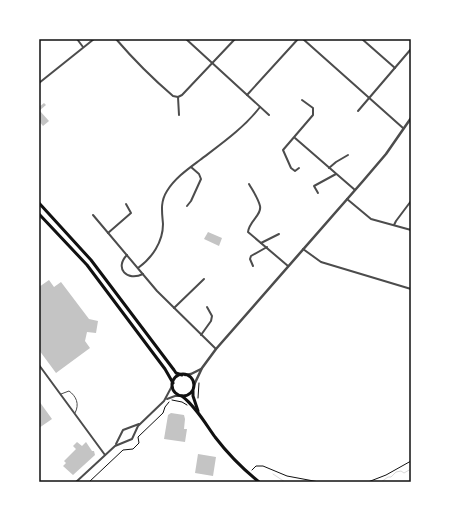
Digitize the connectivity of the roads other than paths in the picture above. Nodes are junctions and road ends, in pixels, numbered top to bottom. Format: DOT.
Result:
graph roads {
  1 [pos="77,39"];
  2 [pos="94,39"];
  3 [pos="116,39"];
  4 [pos="186,39"];
  5 [pos="235,39"];
  6 [pos="298,39"];
  7 [pos="303,39"];
  8 [pos="362,39"];
  9 [pos="84,47"];
  10 [pos="411,49"];
  11 [pos="212,63"];
  12 [pos="394,68"];
  13 [pos="39,83"];
  14 [pos="247,95"];
  15 [pos="178,97"];
  16 [pos="370,98"];
  17 [pos="302,100"];
  18 [pos="260,107"];
  19 [pos="358,111"];
  20 [pos="179,115"];
  21 [pos="269,115"];
  22 [pos="411,118"];
  23 [pos="403,128"];
  24 [pos="295,138"];
  25 [pos="348,155"];
  26 [pos="191,167"];
  27 [pos="299,168"];
  28 [pos="329,168"];
  29 [pos="336,174"];
  30 [pos="249,184"];
  31 [pos="355,190"];
  32 [pos="318,192"];
  33 [pos="347,200"];
  34 [pos="411,201"];
  35 [pos="39,203"];
  36 [pos="126,204"];
  37 [pos="187,206"];
  38 [pos="39,214"];
  39 [pos="93,215"];
  40 [pos="394,226"];
  41 [pos="411,230"];
  42 [pos="108,233"];
  43 [pos="279,234"];
  44 [pos="261,243"];
  45 [pos="267,248"];
  46 [pos="303,249"];
  47 [pos="127,254"];
  48 [pos="253,266"];
  49 [pos="288,266"];
  50 [pos="138,268"];
  51 [pos="142,274"];
  52 [pos="204,279"];
  53 [pos="411,289"];
  54 [pos="207,307"];
  55 [pos="174,308"];
  56 [pos="201,335"];
  57 [pos="216,349"];
  58 [pos="39,366"];
  59 [pos="202,368"];
  60 [pos="183,375"];
  61 [pos="172,385"];
  62 [pos="193,387"];
  63 [pos="61,395"];
  64 [pos="181,396"];
  65 [pos="164,401"];
  66 [pos="198,412"];
  67 [pos="74,414"];
  68 [pos="142,422"];
  69 [pos="128,428"];
  70 [pos="134,434"];
  71 [pos="122,435"];
  72 [pos="128,441"];
  73 [pos="115,446"];
  74 [pos="105,454"];
  75 [pos="76,482"];
  76 [pos="259,482"];
  1 -- 9 [label="street"];
  2 -- 9 [label="street"];
  3 -- 15 [label="street"];
  4 -- 11 [label="street"];
  5 -- 11 [label="street"];
  6 -- 14 [label="street"];
  7 -- 16 [label="street"];
  8 -- 12 [label="street"];
  9 -- 13 [label="street"];
  10 -- 12 [label="street"];
  11 -- 14 [label="street"];
  11 -- 15 [label="street"];
  12 -- 16 [label="street"];
  14 -- 18 [label="street"];
  15 -- 20 [label="street"];
  16 -- 19 [label="street"];
  16 -- 23 [label="street"];
  17 -- 24 [label="street"];
  18 -- 21 [label="street"];
  18 -- 26 [label="street"];
  22 -- 23 [label="street"];
  23 -- 31 [label="street"];
  24 -- 27 [label="street"];
  24 -- 28 [label="street"];
  25 -- 28 [label="street"];
  26 -- 37 [label="street"];
  26 -- 50 [label="street"];
  28 -- 29 [label="street"];
  29 -- 31 [label="street"];
  29 -- 32 [label="street"];
  30 -- 44 [label="street"];
  31 -- 33 [label="street"];
  33 -- 40 [label="street"];
  33 -- 46 [label="street"];
  34 -- 40 [label="street"];
  35 -- 60 [label="main road"];
  36 -- 42 [label="street"];
  38 -- 61 [label="main road"];
  39 -- 42 [label="street"];
  40 -- 41 [label="street"];
  42 -- 47 [label="street"];
  43 -- 44 [label="street"];
  44 -- 45 [label="street"];
  45 -- 48 [label="street"];
  45 -- 49 [label="street"];
  46 -- 49 [label="street"];
  46 -- 53 [label="street"];
  47 -- 50 [label="street"];
  47 -- 51 [label="street"];
  49 -- 57 [label="street"];
  50 -- 51 [label="street"];
  51 -- 55 [label="street"];
  52 -- 55 [label="street"];
  54 -- 56 [label="street"];
  55 -- 56 [label="street"];
  56 -- 57 [label="street"];
  57 -- 59 [label="street"];
  58 -- 63 [label="street"];
  59 -- 60 [label="street"];
  59 -- 62 [label="street"];
  60 -- 61 [label="main road"];
  60 -- 62 [label="main road"];
  61 -- 64 [label="main road"];
  61 -- 65 [label="street"];
  62 -- 64 [label="main road"];
  62 -- 66 [label="main road"];
  63 -- 67 [label="street"];
  63 -- 67 [label="lane"];
  64 -- 65 [label="street"];
  64 -- 66 [label="main road"];
  65 -- 68 [label="street"];
  66 -- 76 [label="main road"];
  67 -- 74 [label="street"];
  68 -- 69 [label="street"];
  68 -- 70 [label="street"];
  69 -- 70 [label="street"];
  69 -- 71 [label="street"];
  70 -- 72 [label="street"];
  71 -- 72 [label="street"];
  71 -- 73 [label="street"];
  72 -- 73 [label="street"];
  73 -- 74 [label="street"];
  74 -- 75 [label="street"];
}
